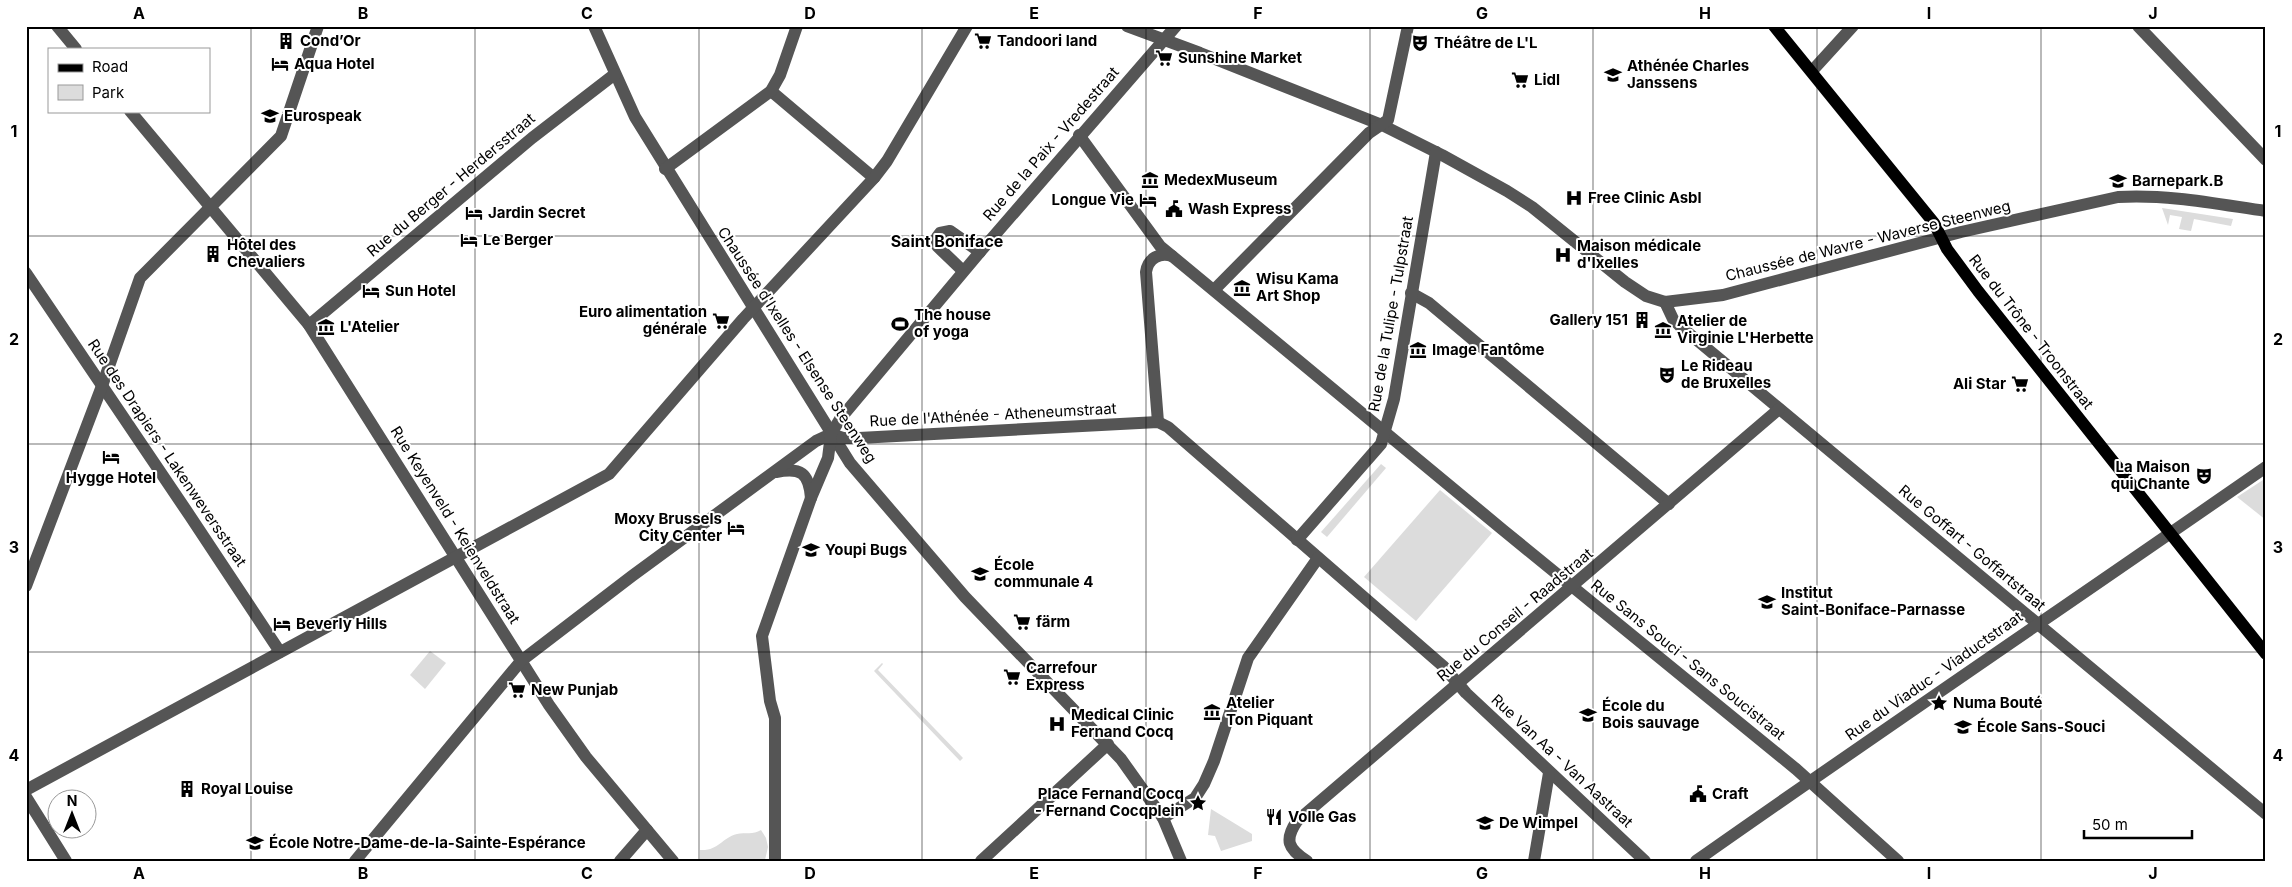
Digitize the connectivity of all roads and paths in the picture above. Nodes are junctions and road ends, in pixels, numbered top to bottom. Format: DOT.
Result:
graph roads {
  1 [pos="57,26"];
  2 [pos="318,26"];
  3 [pos="594,26"];
  4 [pos="797,26"];
  5 [pos="967,26"];
  6 [pos="1127,26"];
  7 [pos="1176,26"];
  8 [pos="1408,26"];
  9 [pos="1774,26"];
  10 [pos="1853,26"];
  11 [pos="2138,26"];
  12 [pos="1165,39"];
  13 [pos="75,48"];
  14 [pos="1812,71"];
  15 [pos="615,74"];
  16 [pos="771,91"];
  17 [pos="131,112"];
  18 [pos="1382,125"];
  19 [pos="1079,135"];
  20 [pos="1436,152"];
  21 [pos="2266,160"];
  22 [pos="665,169"];
  23 [pos="874,178"];
  24 [pos="211,207"];
  25 [pos="2266,211"];
  26 [pos="1941,237"];
  27 [pos="980,252"];
  28 [pos="1173,257"];
  29 [pos="963,271"];
  30 [pos="26,273"];
  31 [pos="1214,290"];
  32 [pos="1411,293"];
  33 [pos="1665,302"];
  34 [pos="754,308"];
  35 [pos="309,325"];
  36 [pos="102,386"];
  37 [pos="1779,409"];
  38 [pos="1158,422"];
  39 [pos="1385,431"];
  40 [pos="831,434"];
  41 [pos="2266,468"];
  42 [pos="774,472"];
  43 [pos="811,498"];
  44 [pos="1669,504"];
  45 [pos="2168,533"];
  46 [pos="1297,540"];
  47 [pos="456,558"];
  48 [pos="1318,558"];
  49 [pos="28,579"];
  50 [pos="1573,587"];
  51 [pos="2038,624"];
  52 [pos="280,652"];
  53 [pos="2266,654"];
  54 [pos="521,661"];
  55 [pos="1459,684"];
  56 [pos="1108,744"];
  57 [pos="1549,773"];
  58 [pos="1810,781"];
  59 [pos="26,790"];
  60 [pos="26,797"];
  61 [pos="2266,814"];
  62 [pos="1163,818"];
  63 [pos="647,830"];
  64 [pos="66,861"];
  65 [pos="355,861"];
  66 [pos="620,861"];
  67 [pos="673,861"];
  68 [pos="775,861"];
  69 [pos="981,861"];
  70 [pos="1181,861"];
  71 [pos="1307,861"];
  72 [pos="1534,861"];
  73 [pos="1644,861"];
  74 [pos="1696,861"];
  75 [pos="1898,861"];
  1 -- 13 [label="street"];
  2 -- 24 [label="street"];
  3 -- 15 [label="street, Chaussée d'Ixelles - Elsense Steenweg"];
  4 -- 16 [label="street"];
  5 -- 23 [label="street"];
  6 -- 12 [label="street, Chaussée de Wavre - Waverse Steenweg"];
  7 -- 12 [label="street, Rue de la Paix - Vredestraat"];
  8 -- 18 [label="street"];
  9 -- 14 [label="main road, Rue du Trône - Troonstraat"];
  10 -- 14 [label="street"];
  11 -- 21 [label="street"];
  12 -- 18 [label="street, Chaussée de Wavre - Waverse Steenweg"];
  12 -- 19 [label="street, Rue de la Paix - Vredestraat"];
  14 -- 26 [label="main road, Rue du Trône - Troonstraat"];
  15 -- 22 [label="street, Chaussée d'Ixelles - Elsense Steenweg"];
  15 -- 35 [label="street, Rue du Berger - Herdersstraat"];
  16 -- 22 [label="street"];
  16 -- 23 [label="street"];
  17 -- 24 [label="street, Rue Keyenveld - Keienveldstraat"];
  18 -- 20 [label="street, Chaussée de Wavre - Waverse Steenweg"];
  18 -- 31 [label="street"];
  19 -- 27 [label="street, Rue de la Paix - Vredestraat"];
  19 -- 28 [label="street, Rue Sans Souci - Sans Soucistraat"];
  20 -- 32 [label="street, Rue de la Tulipe - Tulpstraat"];
  20 -- 33 [label="street, Chaussée de Wavre - Waverse Steenweg"];
  22 -- 34 [label="street, Chaussée d'Ixelles - Elsense Steenweg"];
  23 -- 34 [label="street"];
  24 -- 35 [label="street, Rue Keyenveld - Keienveldstraat"];
  24 -- 36 [label="street"];
  25 -- 26 [label="street, Chaussée de Wavre - Waverse Steenweg"];
  26 -- 33 [label="street, Chaussée de Wavre - Waverse Steenweg"];
  26 -- 45 [label="main road, Rue du Trône - Troonstraat"];
  27 -- 29 [label="street, Rue de la Paix - Vredestraat"];
  27 -- 29 [label="street"];
  28 -- 31 [label="street, Rue Sans Souci - Sans Soucistraat"];
  28 -- 38 [label="street"];
  29 -- 40 [label="street, Rue de la Paix - Vredestraat"];
  30 -- 36 [label="street, Rue des Drapiers - Lakenweversstraat"];
  31 -- 39 [label="street, Rue Sans Souci - Sans Soucistraat"];
  32 -- 39 [label="street, Rue de la Tulipe - Tulpstraat"];
  32 -- 44 [label="street"];
  33 -- 37 [label="street, Rue Goffart - Goffartstraat"];
  34 -- 40 [label="street, Chaussée d'Ixelles - Elsense Steenweg"];
  34 -- 47 [label="street"];
  35 -- 47 [label="street, Rue Keyenveld - Keienveldstraat"];
  36 -- 49 [label="street"];
  36 -- 52 [label="street, Rue des Drapiers - Lakenweversstraat"];
  37 -- 44 [label="street, Rue du Conseil - Raadstraat"];
  37 -- 51 [label="street, Rue Goffart - Goffartstraat"];
  38 -- 40 [label="street, Rue de l'Athénée - Atheneumstraat"];
  38 -- 46 [label="street, Rue Van Aa - Van Aastraat"];
  39 -- 46 [label="street, Rue de la Tulipe - Tulpstraat"];
  39 -- 50 [label="street, Rue Sans Souci - Sans Soucistraat"];
  40 -- 42 [label="street"];
  40 -- 43 [label="street"];
  40 -- 56 [label="street, Chaussée d'Ixelles - Elsense Steenweg"];
  41 -- 45 [label="street, Rue du Viaduc - Viaductstraat"];
  42 -- 43 [label="street"];
  42 -- 54 [label="street"];
  43 -- 68 [label="street"];
  44 -- 50 [label="street, Rue du Conseil - Raadstraat"];
  45 -- 51 [label="street, Rue du Viaduc - Viaductstraat"];
  45 -- 53 [label="main road, Rue du Trône - Troonstraat"];
  46 -- 48 [label="street, Rue Van Aa - Van Aastraat"];
  47 -- 52 [label="street"];
  47 -- 54 [label="street, Rue Keyenveld - Keienveldstraat"];
  48 -- 55 [label="street, Rue Van Aa - Van Aastraat"];
  48 -- 62 [label="street"];
  50 -- 55 [label="street, Rue du Conseil - Raadstraat"];
  50 -- 58 [label="street, Rue Sans Souci - Sans Soucistraat"];
  51 -- 58 [label="street, Rue du Viaduc - Viaductstraat"];
  51 -- 61 [label="street, Rue Goffart - Goffartstraat"];
  52 -- 59 [label="street"];
  54 -- 63 [label="street, Rue Keyenveld - Keienveldstraat"];
  54 -- 65 [label="street"];
  55 -- 57 [label="street, Rue Van Aa - Van Aastraat"];
  55 -- 71 [label="street, Rue du Conseil - Raadstraat"];
  56 -- 62 [label="street, Chaussée d'Ixelles - Elsense Steenweg"];
  56 -- 69 [label="street"];
  57 -- 72 [label="street"];
  57 -- 73 [label="street, Rue Van Aa - Van Aastraat"];
  58 -- 74 [label="street, Rue du Viaduc - Viaductstraat"];
  58 -- 75 [label="street, Rue Sans Souci - Sans Soucistraat"];
  60 -- 64 [label="street"];
  62 -- 70 [label="street"];
  63 -- 66 [label="street"];
  63 -- 67 [label="street, Rue Keyenveld - Keienveldstraat"];
}
